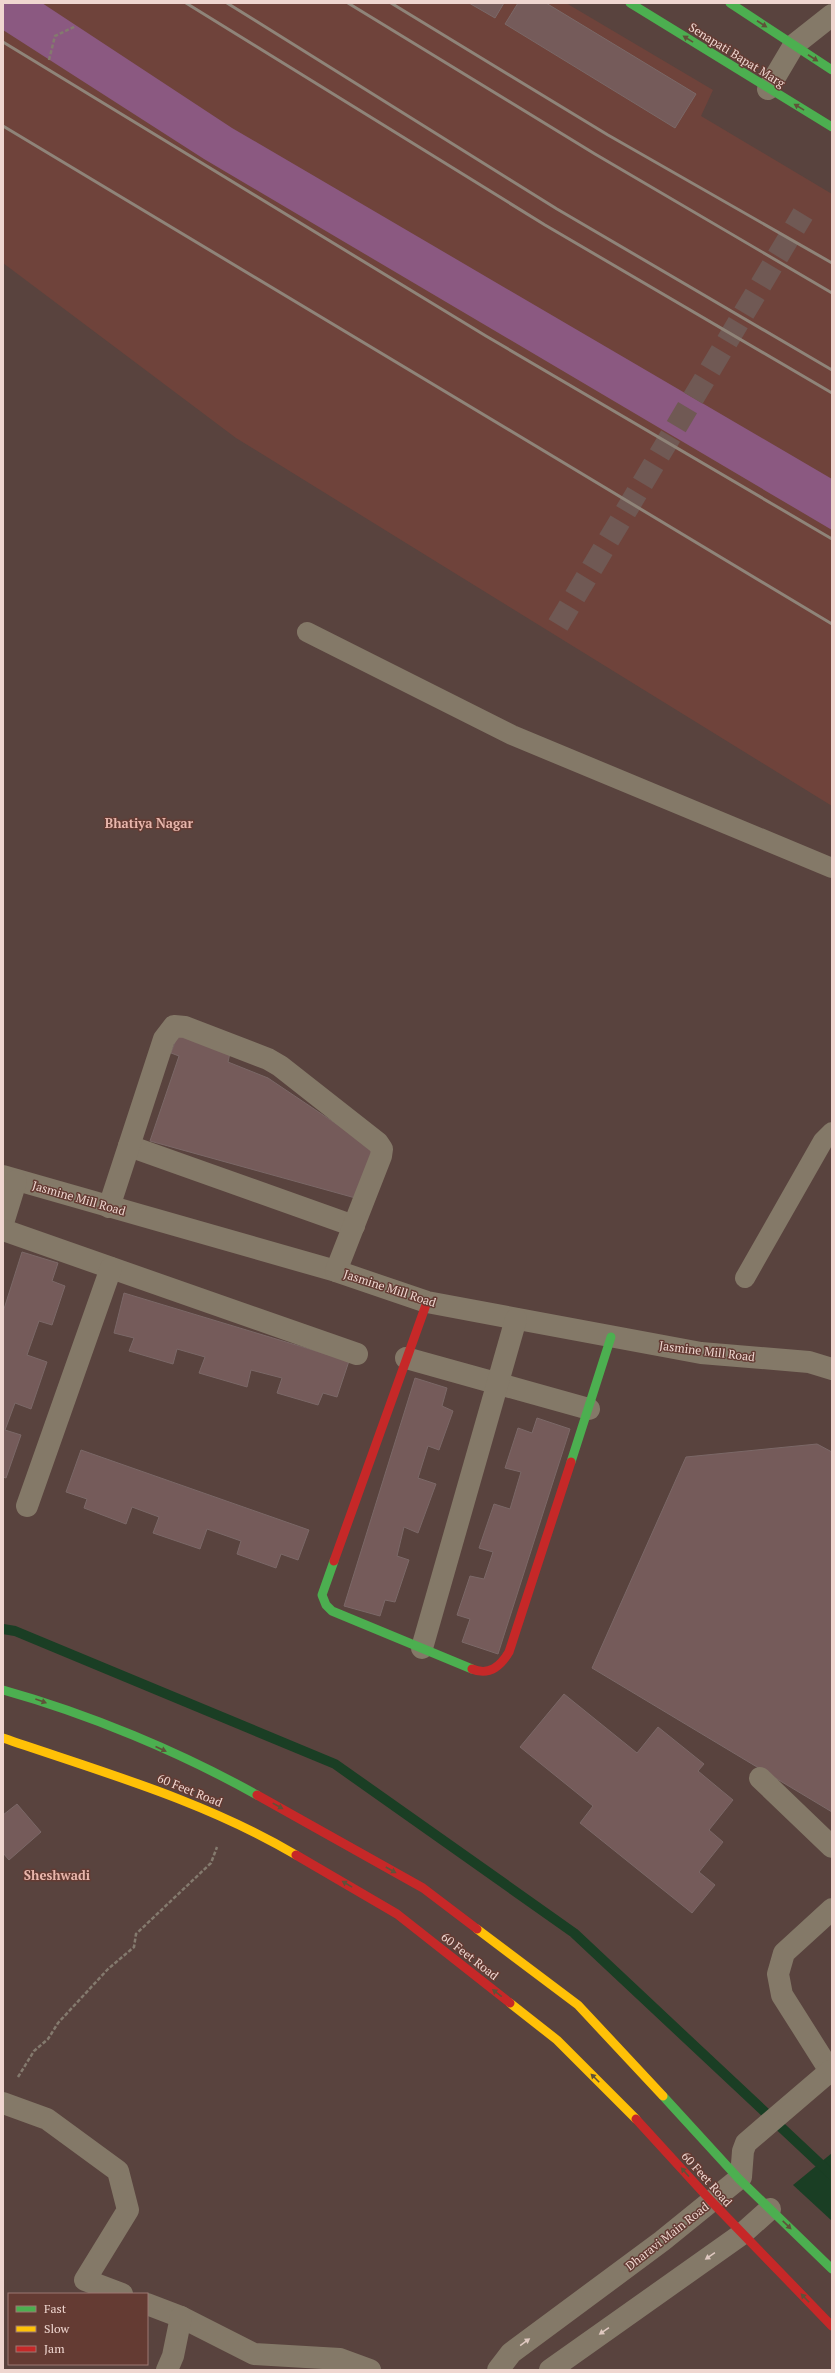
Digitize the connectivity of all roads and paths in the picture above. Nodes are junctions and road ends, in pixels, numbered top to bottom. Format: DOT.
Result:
graph roads {
  1 [pos="630,3"];
  2 [pos="730,3"];
  3 [pos="832,15"];
  4 [pos="76,26"];
  5 [pos="794,45"];
  6 [pos="50,60"];
  7 [pos="832,70"];
  8 [pos="768,89"];
  9 [pos="832,127"];
  10 [pos="307,632"];
  11 [pos="832,868"];
  12 [pos="832,1132"];
  13 [pos="129,1146"];
  14 [pos="10,1179"];
  15 [pos="109,1207"];
  16 [pos="3,1223"];
  17 [pos="354,1226"];
  18 [pos="3,1230"];
  19 [pos="111,1268"];
  20 [pos="336,1271"];
  21 [pos="745,1278"];
  22 [pos="427,1302"];
  23 [pos="516,1319"];
  24 [pos="611,1337"];
  25 [pos="357,1354"];
  26 [pos="406,1358"];
  27 [pos="832,1369"];
  28 [pos="497,1383"];
  29 [pos="589,1409"];
  30 [pos="27,1506"];
  31 [pos="422,1648"];
  32 [pos="3,1690"];
  33 [pos="3,1738"];
  34 [pos="760,1778"];
  35 [pos="226,1818"];
  36 [pos="832,1847"];
  37 [pos="832,1909"];
  38 [pos="831,2072"];
  39 [pos="3,2103"];
  40 [pos="739,2179"];
  41 [pos="711,2201"];
  42 [pos="770,2209"];
  43 [pos="742,2234"];
  44 [pos="832,2269"];
  45 [pos="119,2293"];
  46 [pos="148,2304"];
  47 [pos="181,2317"];
  48 [pos="832,2326"];
  49 [pos="564,2366"];
  50 [pos="166,2370"];
  51 [pos="370,2370"];
  52 [pos="498,2370"];
  8 -- 1 [label="main road, Senapati Bapat Marg, one-way"];
  2 -- 5 [label="main road, one-way"];
  3 -- 5 [label="street"];
  4 -- 6 [label="path"];
  5 -- 7 [label="main road, one-way"];
  5 -- 8 [label="street"];
  9 -- 8 [label="main road, Senapati Bapat Marg, one-way"];
  10 -- 11 [label="lane"];
  12 -- 21 [label="lane"];
  13 -- 15 [label="street"];
  13 -- 17 [label="street"];
  13 -- 17 [label="street"];
  14 -- 15 [label="street, Jasmine Mill Road"];
  14 -- 16 [label="street"];
  15 -- 20 [label="street, Jasmine Mill Road"];
  17 -- 20 [label="street"];
  18 -- 19 [label="street"];
  19 -- 25 [label="street"];
  19 -- 30 [label="street"];
  20 -- 22 [label="street, Jasmine Mill Road"];
  22 -- 23 [label="street, Jasmine Mill Road"];
  22 -- 26 [label="main road"];
  23 -- 24 [label="street, Jasmine Mill Road"];
  23 -- 28 [label="street"];
  24 -- 27 [label="street, Jasmine Mill Road"];
  24 -- 29 [label="main road"];
  26 -- 28 [label="street"];
  26 -- 31 [label="main road"];
  28 -- 29 [label="street"];
  28 -- 31 [label="street"];
  29 -- 31 [label="main road"];
  32 -- 40 [label="main road, 60 Feet Road, one-way"];
  33 -- 35 [label="main road, 60 Feet Road"];
  34 -- 36 [label="street"];
  35 -- 39 [label="path"];
  41 -- 35 [label="main road, 60 Feet Road, one-way"];
  37 -- 38 [label="street"];
  38 -- 40 [label="street"];
  39 -- 45 [label="street"];
  40 -- 41 [label="street, Dharavi Main Road"];
  40 -- 42 [label="main road, 60 Feet Road"];
  41 -- 43 [label="main road, 60 Feet Road"];
  52 -- 41 [label="street, Dharavi Main Road, one-way"];
  42 -- 43 [label="street"];
  42 -- 44 [label="main road, 60 Feet Road, one-way"];
  48 -- 43 [label="main road, 60 Feet Road, one-way"];
  43 -- 49 [label="street, one-way"];
  46 -- 47 [label="street"];
  47 -- 50 [label="street"];
  47 -- 51 [label="street"];
}
